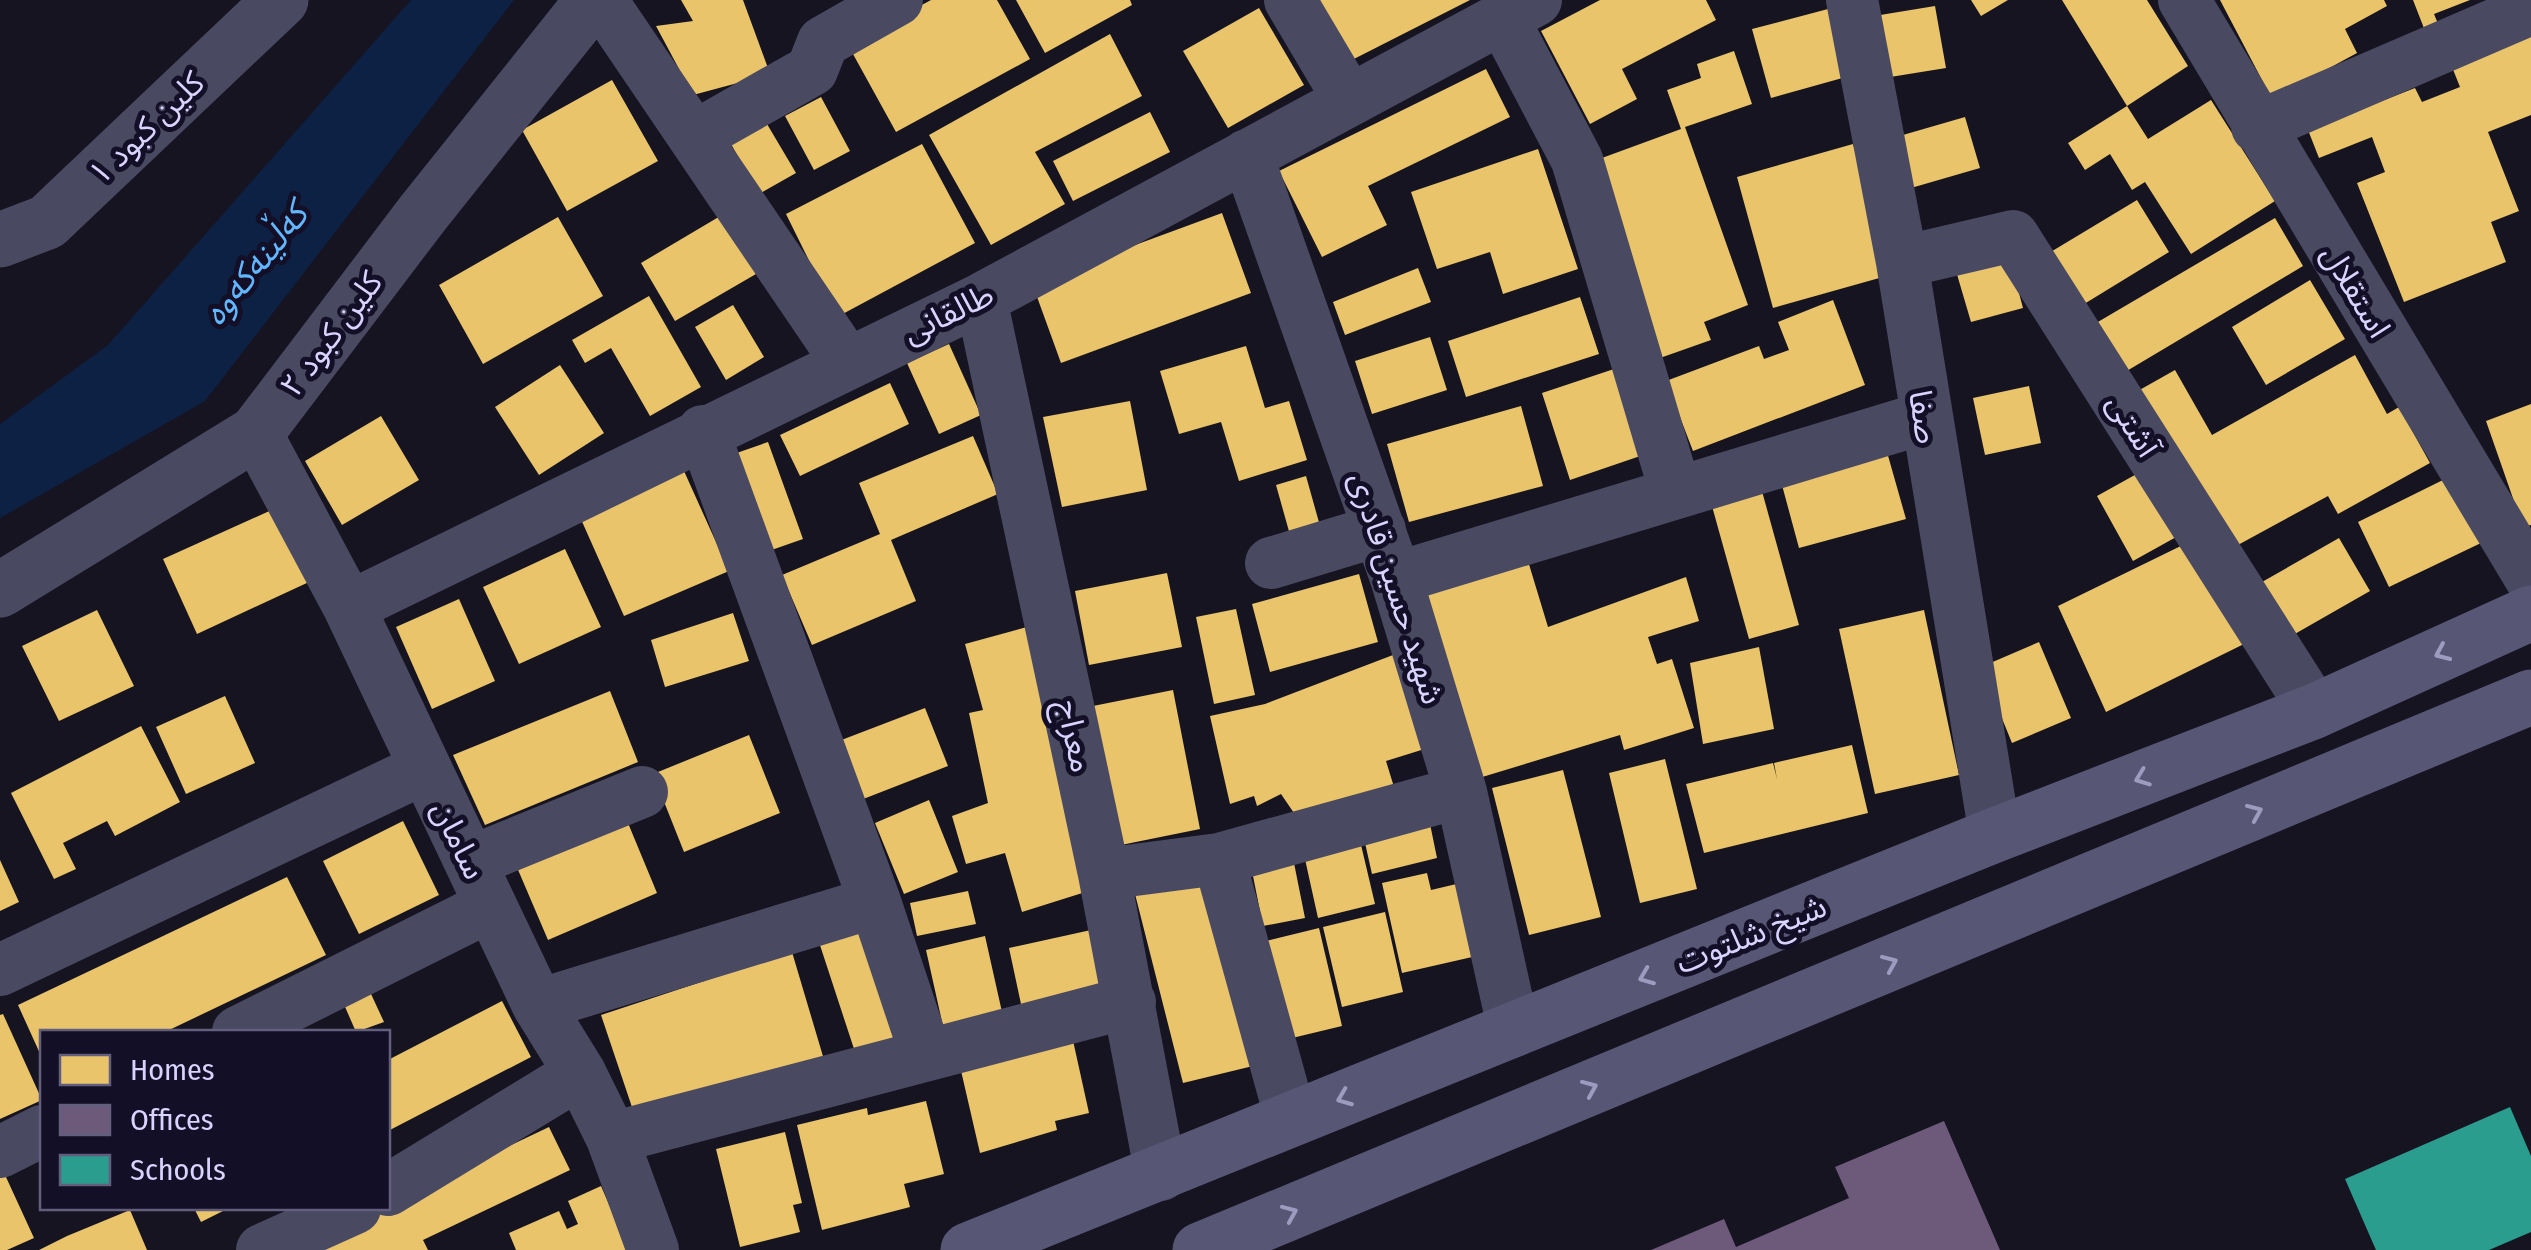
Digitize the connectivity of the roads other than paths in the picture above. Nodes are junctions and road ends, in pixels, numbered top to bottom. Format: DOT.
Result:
graph roads {
  1 [pos="281,0"];
  2 [pos="597,0"];
  3 [pos="897,0"];
  4 [pos="1290,0"];
  5 [pos="1852,0"];
  6 [pos="2184,0"];
  7 [pos="2531,9"];
  8 [pos="1520,10"];
  9 [pos="1348,98"];
  10 [pos="2257,126"];
  11 [pos="694,137"];
  12 [pos="1247,155"];
  13 [pos="0,240"];
  14 [pos="1902,262"];
  15 [pos="981,298"];
  16 [pos="846,362"];
  17 [pos="1924,418"];
  18 [pos="703,431"];
  19 [pos="256,434"];
  20 [pos="1676,490"];
  21 [pos="1380,530"];
  22 [pos="1271,563"];
  23 [pos="1396,578"];
  24 [pos="2531,580"];
  25 [pos="0,590"];
  26 [pos="349,606"];
  27 [pos="2531,613"];
  28 [pos="2531,698"];
  29 [pos="2315,711"];
  30 [pos="425,768"];
  31 [pos="642,792"];
  32 [pos="1462,792"];
  33 [pos="1995,834"];
  34 [pos="1219,859"];
  35 [pos="1104,874"];
  36 [pos="480,884"];
  37 [pos="875,902"];
  38 [pos="0,970"];
  39 [pos="1130,1002"];
  40 [pos="538,1006"];
  41 [pos="241,1030"];
  42 [pos="1514,1031"];
  43 [pos="926,1054"];
  44 [pos="580,1072"];
  45 [pos="1291,1119"];
  46 [pos="40,1132"];
  47 [pos="612,1138"];
  48 [pos="0,1152"];
  49 [pos="1162,1175"];
  50 [pos="390,1189"];
  51 [pos="350,1210"];
  52 [pos="262,1250"];
  53 [pos="653,1250"];
  54 [pos="968,1250"];
  55 [pos="1200,1250"];
  1 -- 13 [label="street, کلین کبود ۱"];
  2 -- 11 [label="street"];
  2 -- 19 [label="street, کلین کبود ۲"];
  3 -- 11 [label="street"];
  4 -- 9 [label="street"];
  5 -- 14 [label="street, صفا"];
  6 -- 10 [label="street, استقلال"];
  7 -- 10 [label="street"];
  8 -- 9 [label="street, طالقانی"];
  8 -- 20 [label="street"];
  9 -- 12 [label="street, طالقانی"];
  10 -- 24 [label="street, استقلال"];
  11 -- 16 [label="street"];
  12 -- 15 [label="street, طالقانی"];
  12 -- 21 [label="street, شهید حسین قادری"];
  14 -- 17 [label="street, صفا"];
  14 -- 29 [label="street, آشتی"];
  15 -- 16 [label="street, طالقانی"];
  15 -- 35 [label="street, معراج"];
  16 -- 18 [label="street, طالقانی"];
  17 -- 20 [label="street"];
  17 -- 33 [label="street, صفا"];
  18 -- 26 [label="street, طالقانی"];
  18 -- 37 [label="street"];
  19 -- 25 [label="street, کلین کبود ۲"];
  19 -- 26 [label="street, سامان"];
  20 -- 23 [label="street"];
  21 -- 22 [label="street"];
  21 -- 23 [label="street, شهید حسین قادری"];
  23 -- 32 [label="street, شهید حسین قادری"];
  26 -- 30 [label="street, سامان"];
  27 -- 29 [label="main road, شیخ شلتوت, one-way"];
  55 -- 28 [label="main road, one-way"];
  29 -- 33 [label="main road, شیخ شلتوت, one-way"];
  30 -- 36 [label="street, سامان"];
  30 -- 38 [label="street"];
  31 -- 36 [label="street"];
  32 -- 34 [label="street"];
  32 -- 42 [label="street, شهید حسین قادری"];
  33 -- 42 [label="main road, شیخ شلتوت, one-way"];
  34 -- 35 [label="street"];
  34 -- 45 [label="street"];
  35 -- 39 [label="street, معراج"];
  36 -- 40 [label="street, سامان"];
  36 -- 41 [label="street"];
  37 -- 40 [label="street"];
  37 -- 43 [label="street"];
  39 -- 43 [label="street"];
  39 -- 49 [label="street, معراج"];
  40 -- 44 [label="street, سامان"];
  42 -- 45 [label="main road, شیخ شلتوت, one-way"];
  43 -- 47 [label="street"];
  44 -- 47 [label="street, سامان"];
  44 -- 50 [label="street"];
  45 -- 49 [label="main road, شیخ شلتوت"];
  46 -- 48 [label="street"];
  47 -- 53 [label="street, سامان"];
  49 -- 54 [label="main road, شیخ شلتوت"];
  51 -- 52 [label="street"];
}
